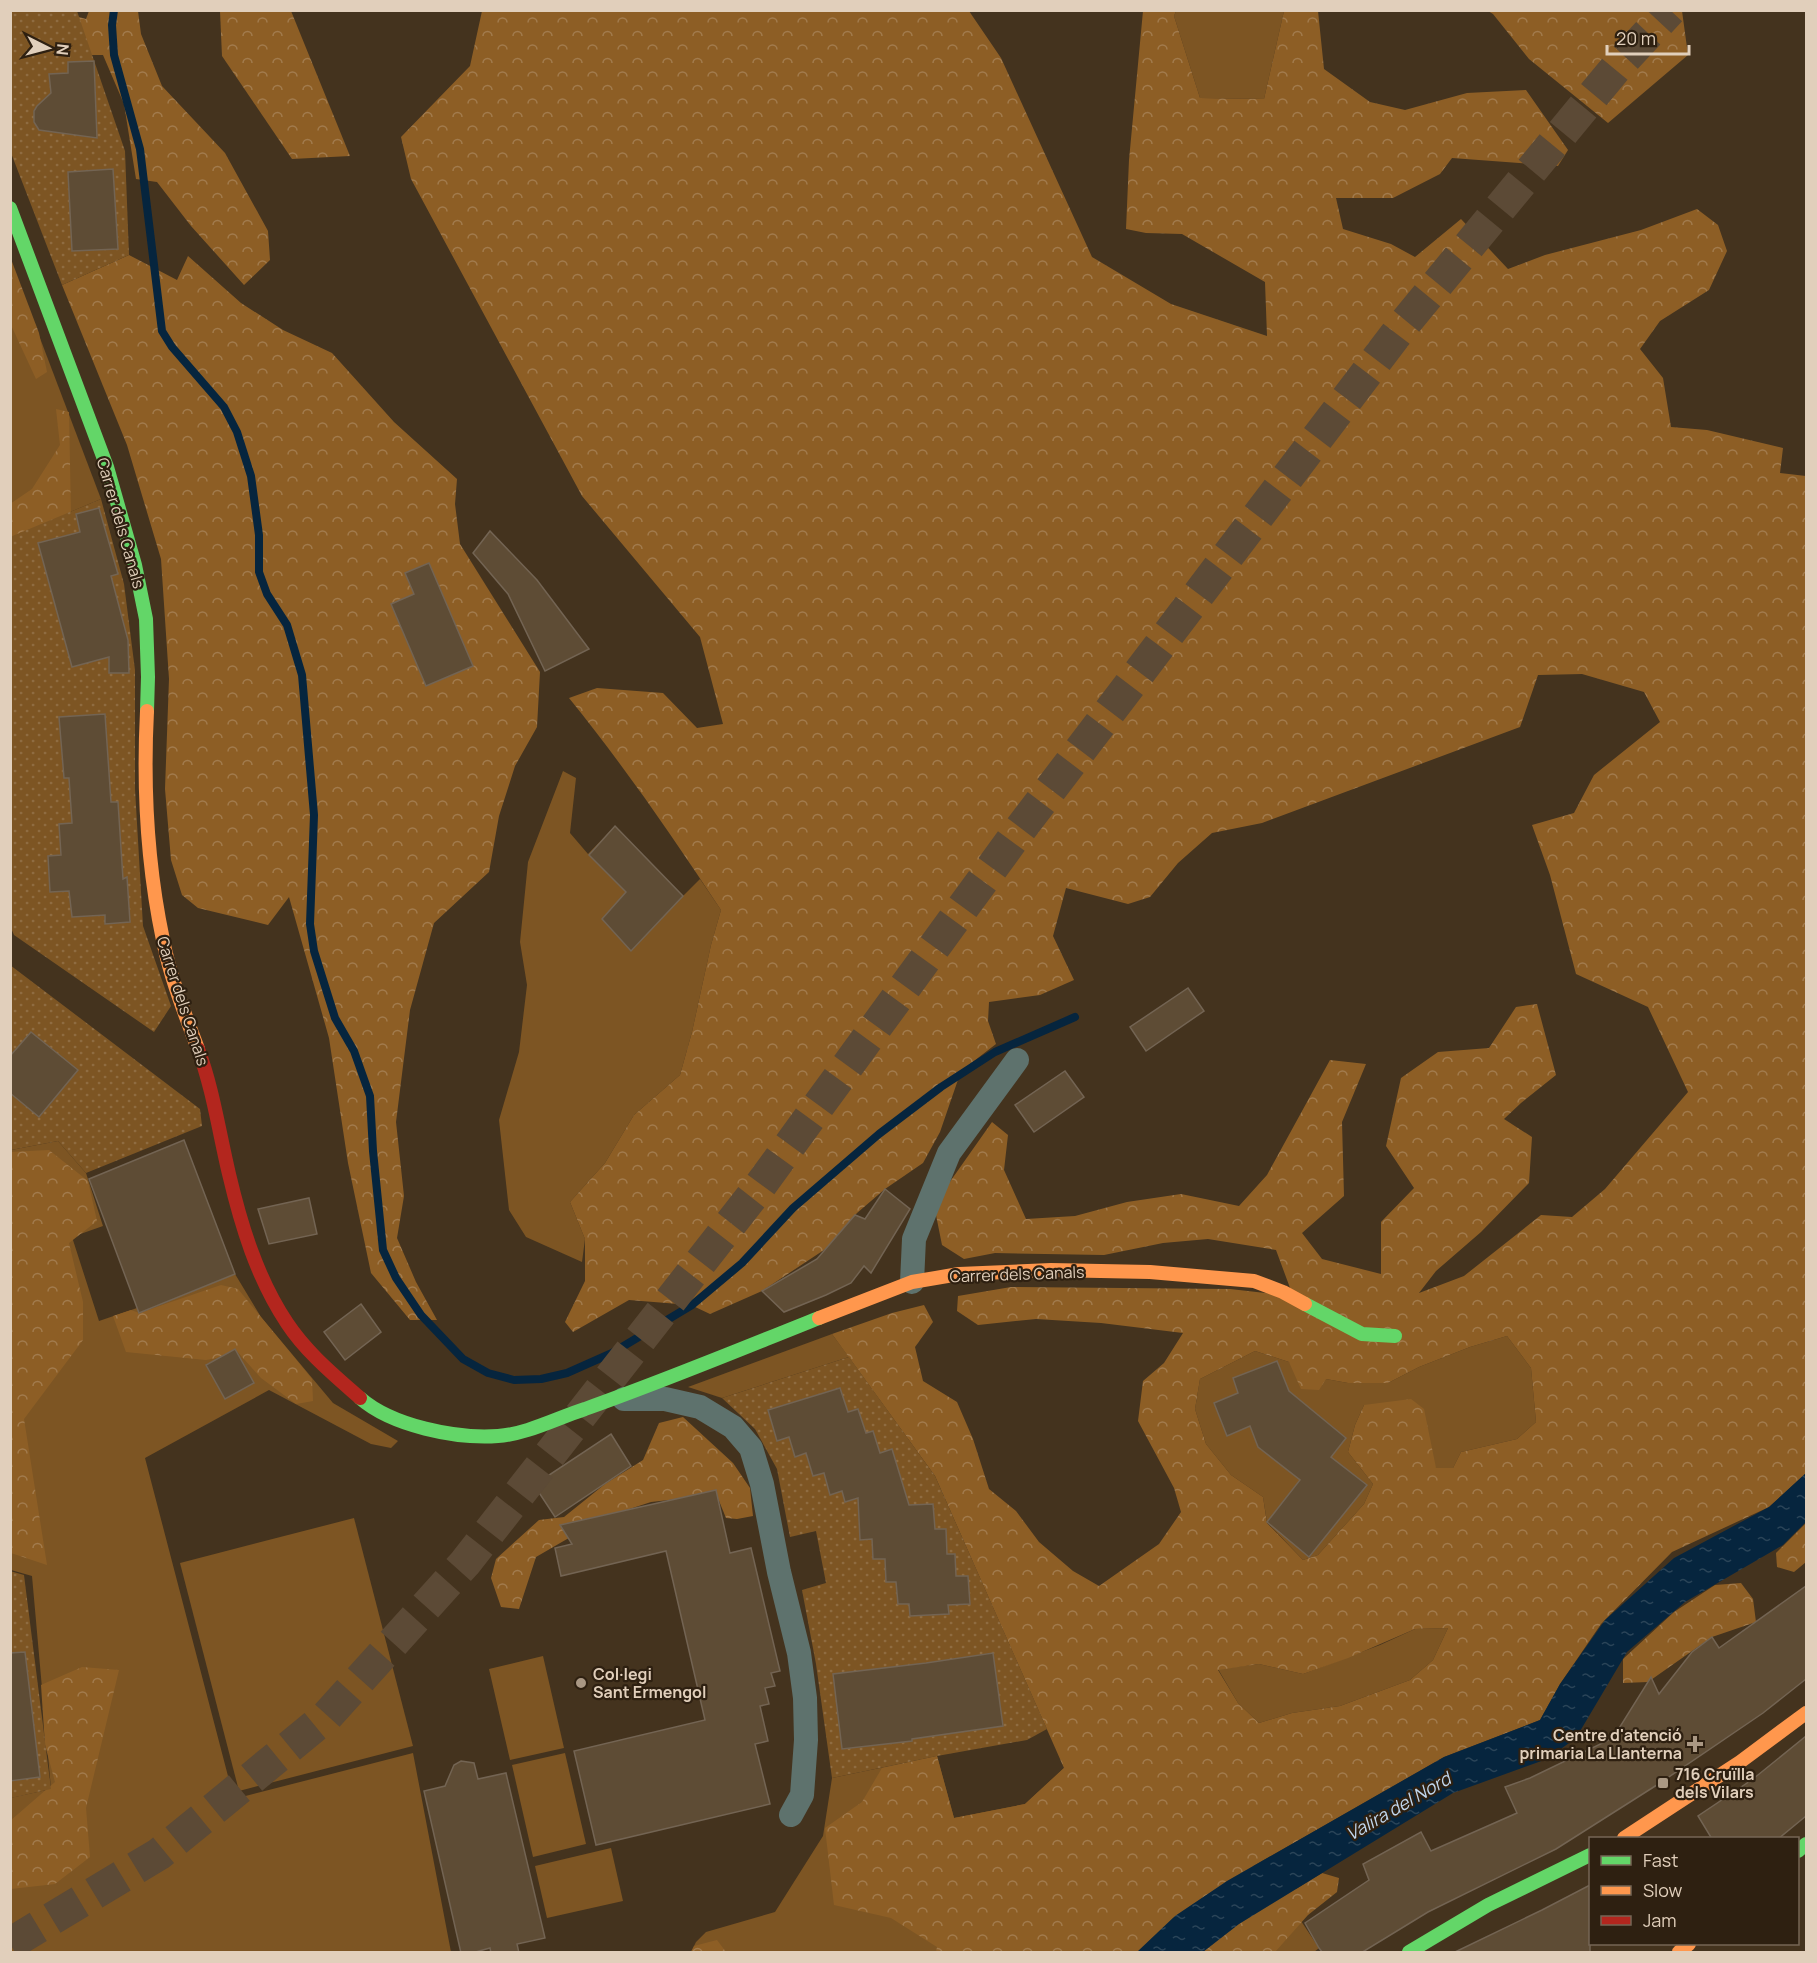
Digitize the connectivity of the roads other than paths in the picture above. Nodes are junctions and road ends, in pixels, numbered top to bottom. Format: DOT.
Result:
graph roads {
  1 [pos="10,208"];
  2 [pos="1017,1060"];
  3 [pos="912,1282"];
  4 [pos="1395,1336"];
  5 [pos="612,1399"];
  6 [pos="1806,1713"];
  7 [pos="790,1815"];
  8 [pos="1627,1837"];
  9 [pos="1589,1855"];
  10 [pos="1409,1953"];
  1 -- 5 [label="street, Carrer dels Canals"];
  2 -- 3 [label="street"];
  3 -- 4 [label="street, Carrer dels Canals"];
  3 -- 5 [label="street, Carrer dels Canals"];
  5 -- 7 [label="street, Carrer dels Canals"];
  6 -- 8 [label="street"];
  9 -- 10 [label="street"];
}
